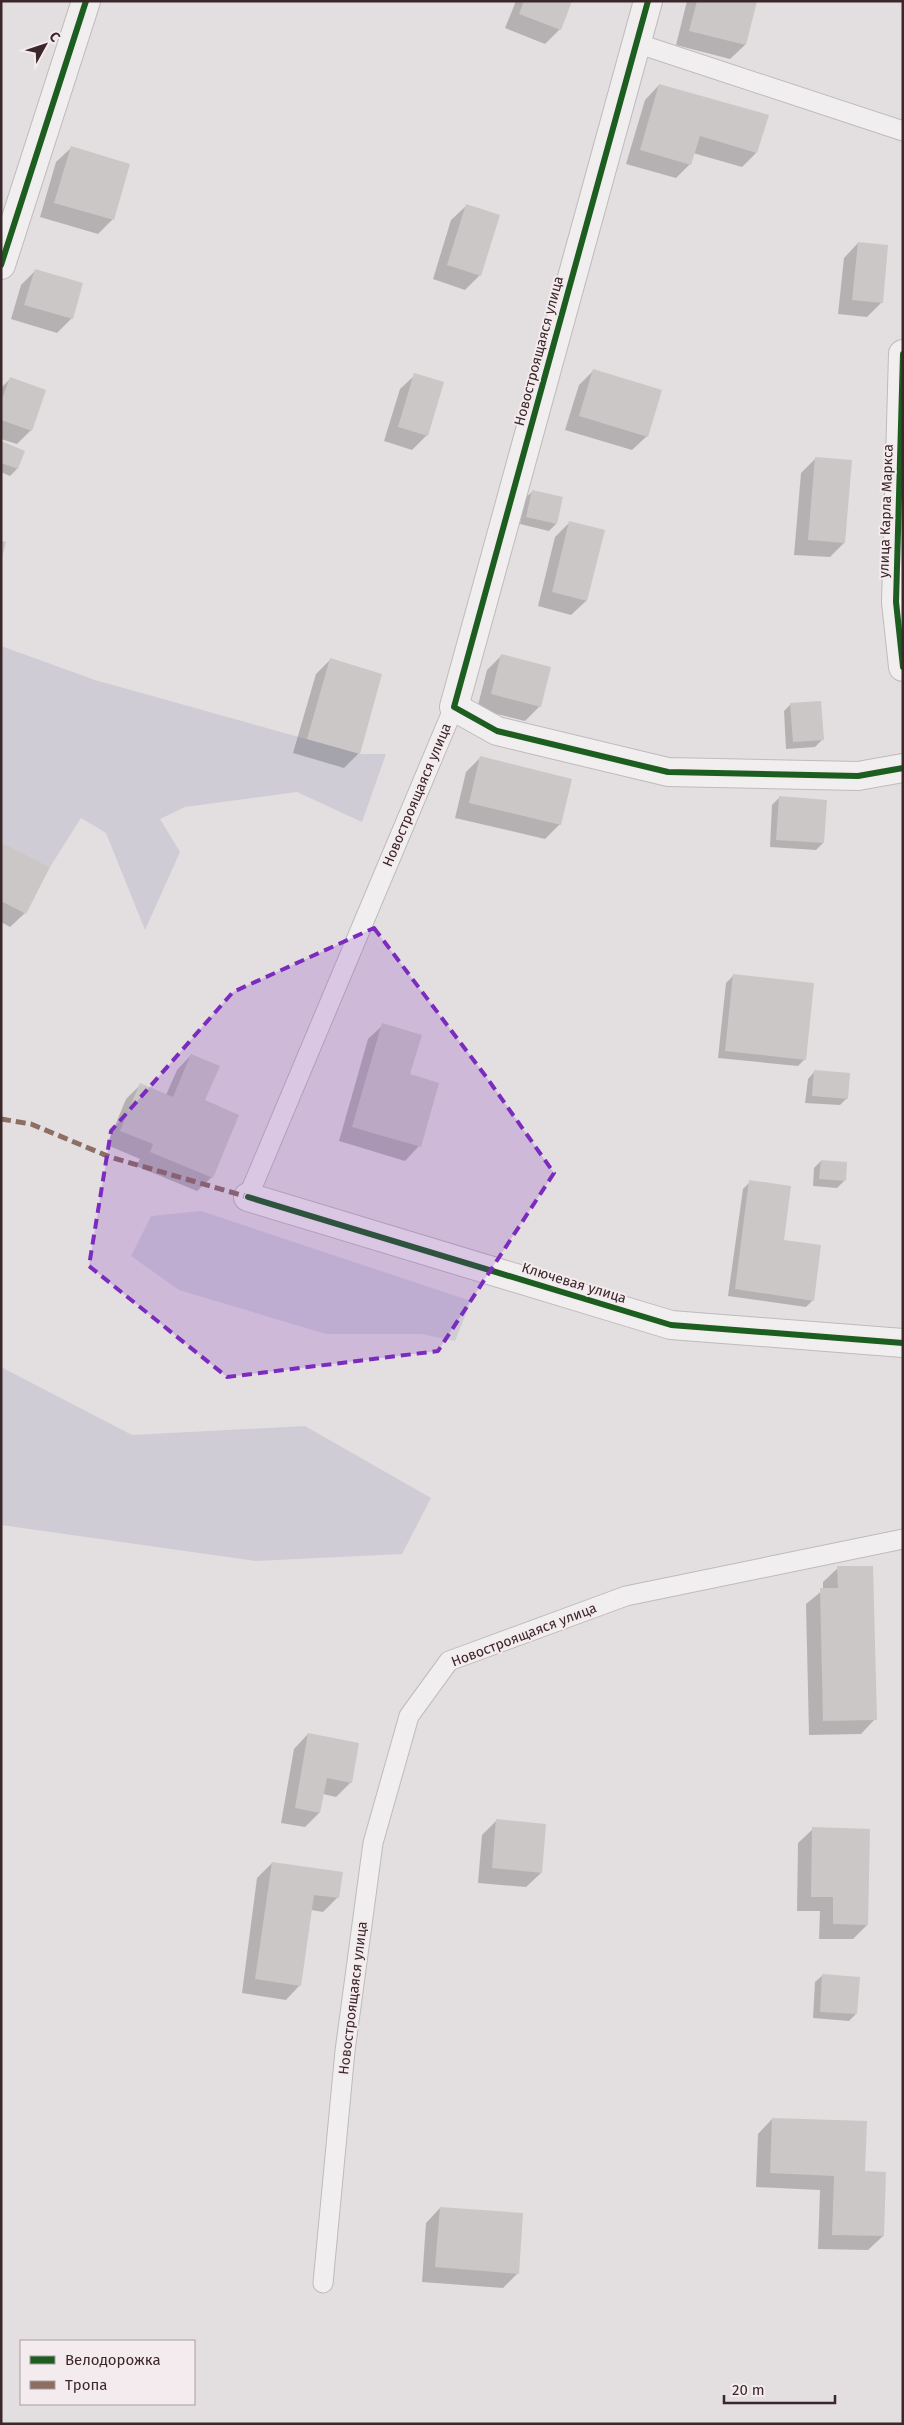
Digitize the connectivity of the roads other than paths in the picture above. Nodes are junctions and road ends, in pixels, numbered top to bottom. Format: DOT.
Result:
graph roads {
  1 [pos="86,1"];
  2 [pos="648,1"];
  3 [pos="636,43"];
  4 [pos="903,132"];
  5 [pos="1,265"];
  6 [pos="903,354"];
  7 [pos="903,667"];
  8 [pos="454,707"];
  9 [pos="903,768"];
  10 [pos="248,1198"];
  11 [pos="903,1343"];
  12 [pos="903,1539"];
  13 [pos="323,2283"];
  1 -- 5 [label="street"];
  2 -- 3 [label="street, Новостроящаяся улица"];
  3 -- 4 [label="lane"];
  3 -- 8 [label="street, Новостроящаяся улица"];
  6 -- 7 [label="street, улица Карла Маркса"];
  8 -- 9 [label="street"];
  8 -- 10 [label="lane, Новостроящаяся улица"];
  10 -- 11 [label="street, Ключевая улица"];
  12 -- 13 [label="lane, Новостроящаяся улица"];
}
